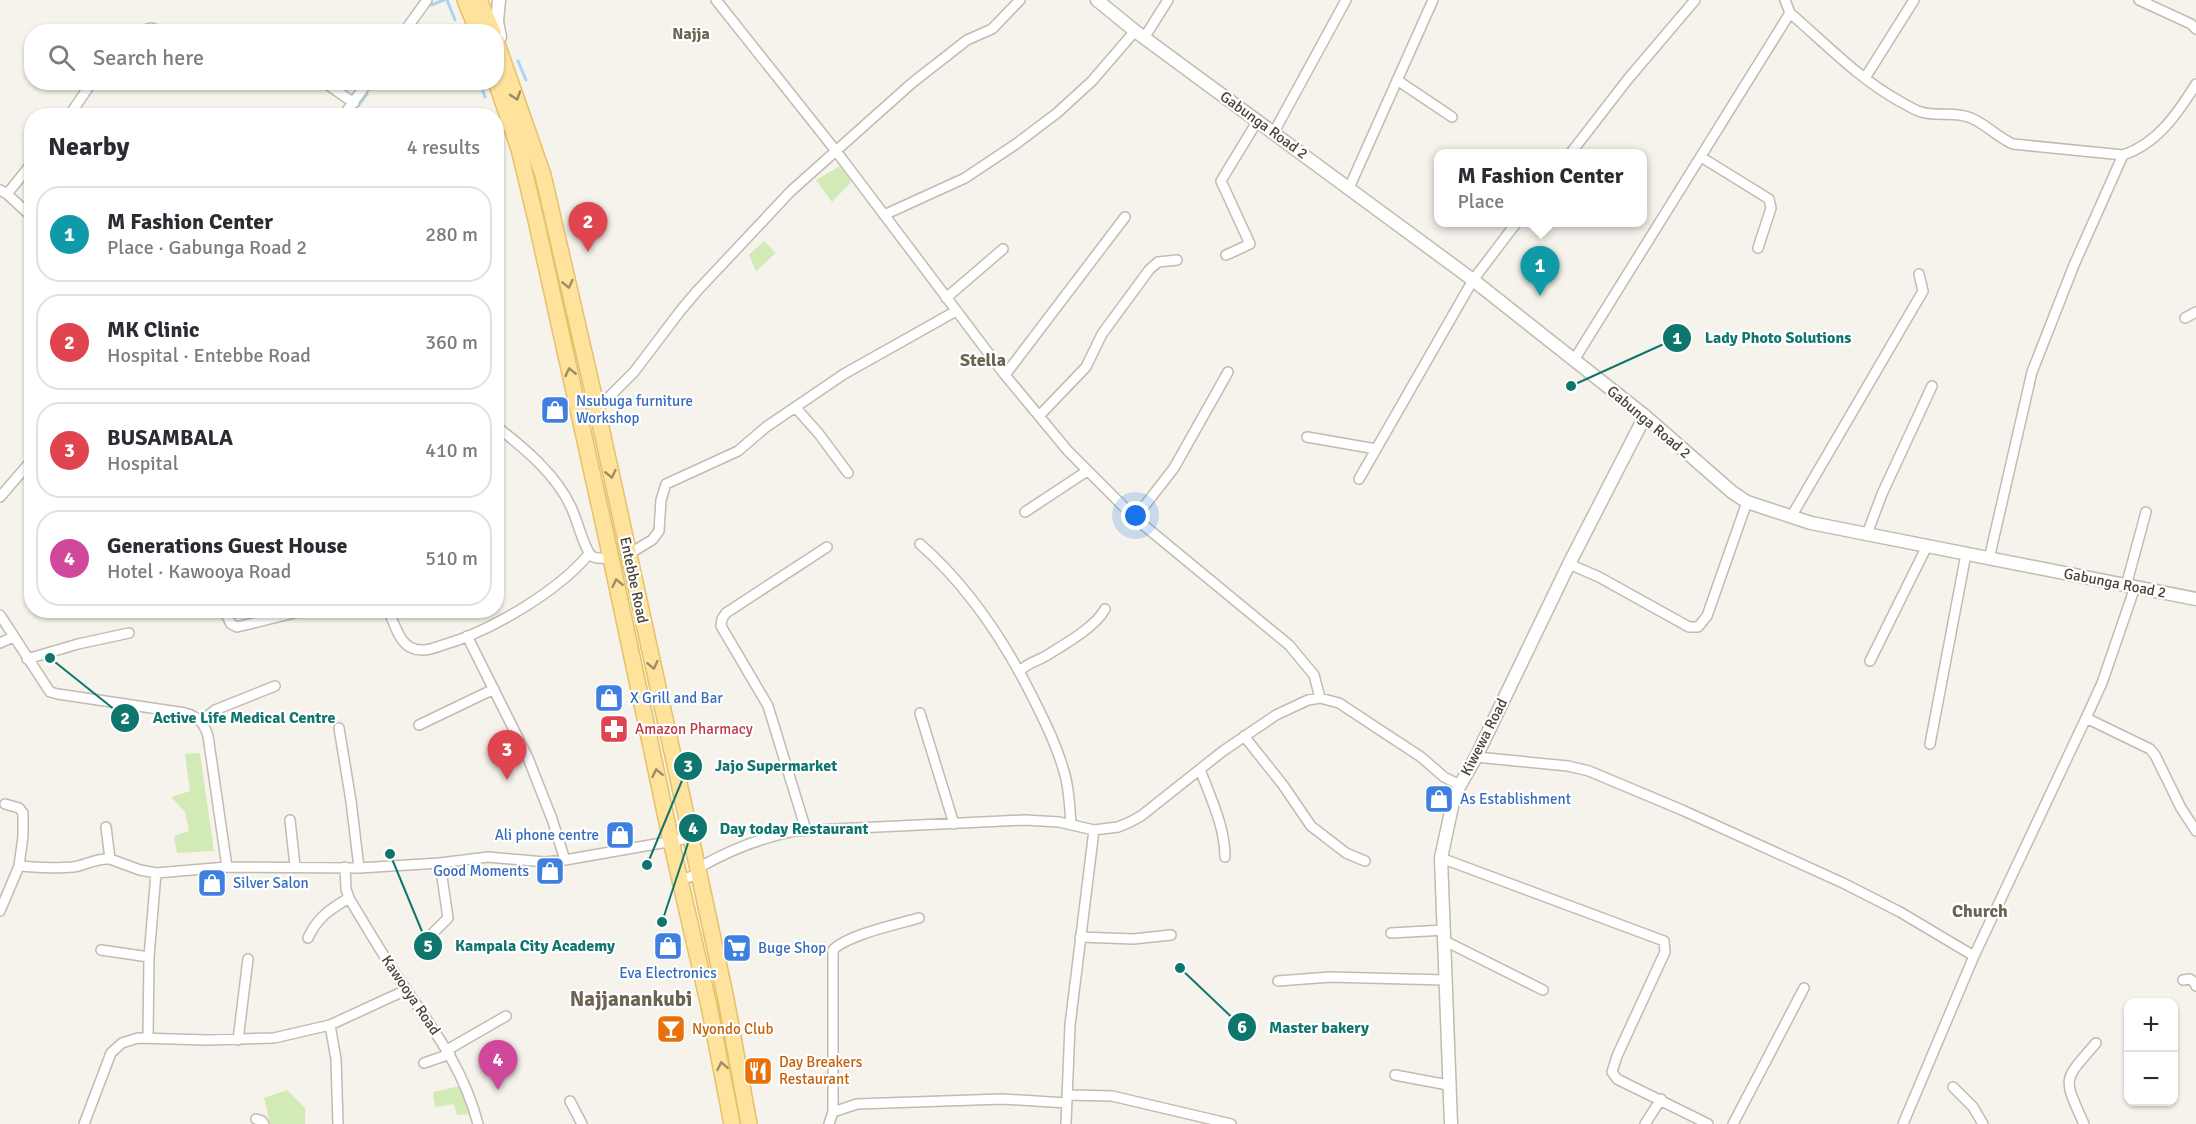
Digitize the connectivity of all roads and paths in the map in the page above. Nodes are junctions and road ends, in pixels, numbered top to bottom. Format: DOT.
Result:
graph roads {
  1 [pos="427,0"];
  2 [pos="465,0"];
  3 [pos="479,0"];
  4 [pos="499,0"];
  5 [pos="716,0"];
  6 [pos="1020,0"];
  7 [pos="1097,0"];
  8 [pos="1168,0"];
  9 [pos="1346,0"];
  10 [pos="1433,0"];
  11 [pos="1695,0"];
  12 [pos="1785,0"];
  13 [pos="1914,0"];
  14 [pos="2139,0"];
  15 [pos="1790,13"];
  16 [pos="410,24"];
  17 [pos="475,24"];
  18 [pos="490,24"];
  19 [pos="497,24"];
  20 [pos="2196,29"];
  21 [pos="1139,34"];
  22 [pos="504,55"];
  23 [pos="504,60"];
  24 [pos="506,65"];
  25 [pos="1865,78"];
  26 [pos="1397,80"];
  27 [pos="2196,84"];
  28 [pos="87,90"];
  29 [pos="335,90"];
  30 [pos="363,90"];
  31 [pos="499,90"];
  32 [pos="354,103"];
  33 [pos="74,108"];
  34 [pos="350,108"];
  35 [pos="1452,117"];
  36 [pos="1258,120"];
  37 [pos="1274,132"];
  38 [pos="1573,149"];
  39 [pos="836,151"];
  40 [pos="2123,155"];
  41 [pos="1701,157"];
  42 [pos="24,171"];
  43 [pos="1349,188"];
  44 [pos="4,192"];
  45 [pos="24,211"];
  46 [pos="884,215"];
  47 [pos="1125,217"];
  48 [pos="1513,227"];
  49 [pos="1758,248"];
  50 [pos="1003,249"];
  51 [pos="1226,255"];
  52 [pos="1177,260"];
  53 [pos="1919,274"];
  54 [pos="1473,280"];
  55 [pos="946,298"];
  56 [pos="956,311"];
  57 [pos="2196,312"];
  58 [pos="2185,318"];
  59 [pos="1574,360"];
  60 [pos="1228,372"];
  61 [pos="1005,375"];
  62 [pos="1932,386"];
  63 [pos="796,408"];
  64 [pos="597,409"];
  65 [pos="1039,416"];
  66 [pos="1645,416"];
  67 [pos="504,432"];
  68 [pos="1307,437"];
  69 [pos="1376,449"];
  70 [pos="24,469"];
  71 [pos="1087,471"];
  72 [pos="849,473"];
  73 [pos="1359,479"];
  74 [pos="0,497"];
  75 [pos="1747,502"];
  76 [pos="1025,512"];
  77 [pos="2146,512"];
  78 [pos="1791,517"];
  79 [pos="1135,518"];
  80 [pos="1867,534"];
  81 [pos="920,544"];
  82 [pos="1926,546"];
  83 [pos="827,547"];
  84 [pos="589,554"];
  85 [pos="628,554"];
  86 [pos="1966,554"];
  87 [pos="611,558"];
  88 [pos="1989,559"];
  89 [pos="1569,564"];
  90 [pos="2131,586"];
  91 [pos="2196,599"];
  92 [pos="1105,609"];
  93 [pos="0,615"];
  94 [pos="228,618"];
  95 [pos="274,618"];
  96 [pos="392,618"];
  97 [pos="129,633"];
  98 [pos="467,636"];
  99 [pos="13,637"];
  100 [pos="0,643"];
  101 [pos="27,659"];
  102 [pos="1870,661"];
  103 [pos="1019,672"];
  104 [pos="275,686"];
  105 [pos="494,689"];
  106 [pos="1320,698"];
  107 [pos="920,714"];
  108 [pos="2086,718"];
  109 [pos="201,721"];
  110 [pos="419,725"];
  111 [pos="339,729"];
  112 [pos="1244,736"];
  113 [pos="1930,744"];
  114 [pos="1476,757"];
  115 [pos="1200,769"];
  116 [pos="1460,785"];
  117 [pos="5,804"];
  118 [pos="290,820"];
  119 [pos="954,824"];
  120 [pos="1071,824"];
  121 [pos="106,827"];
  122 [pos="806,830"];
  123 [pos="1094,830"];
  124 [pos="2196,831"];
  125 [pos="690,838"];
  126 [pos="671,841"];
  127 [pos="1225,857"];
  128 [pos="1441,858"];
  129 [pos="110,859"];
  130 [pos="565,860"];
  131 [pos="1365,861"];
  132 [pos="440,863"];
  133 [pos="19,866"];
  134 [pos="295,866"];
  135 [pos="227,867"];
  136 [pos="345,867"];
  137 [pos="359,868"];
  138 [pos="156,873"];
  139 [pos="699,874"];
  140 [pos="680,880"];
  141 [pos="349,898"];
  142 [pos="0,911"];
  143 [pos="919,918"];
  144 [pos="1390,933"];
  145 [pos="1170,935"];
  146 [pos="430,936"];
  147 [pos="1445,936"];
  148 [pos="1080,937"];
  149 [pos="308,938"];
  150 [pos="101,950"];
  151 [pos="1974,956"];
  152 [pos="149,957"];
  153 [pos="248,959"];
  154 [pos="1445,980"];
  155 [pos="2183,980"];
  156 [pos="1278,981"];
  157 [pos="2196,986"];
  158 [pos="1804,988"];
  159 [pos="406,990"];
  160 [pos="1543,990"];
  161 [pos="506,1016"];
  162 [pos="330,1025"];
  163 [pos="148,1038"];
  164 [pos="238,1040"];
  165 [pos="2096,1043"];
  166 [pos="449,1052"];
  167 [pos="424,1063"];
  168 [pos="1395,1075"];
  169 [pos="1448,1085"];
  170 [pos="1953,1087"];
  171 [pos="1067,1099"];
  172 [pos="1661,1099"];
  173 [pos="570,1101"];
  174 [pos="833,1112"];
  175 [pos="84,1124"];
  176 [pos="338,1124"];
  177 [pos="472,1124"];
  178 [pos="478,1124"];
  179 [pos="582,1124"];
  180 [pos="732,1124"];
  181 [pos="749,1124"];
  182 [pos="829,1124"];
  183 [pos="1066,1124"];
  184 [pos="1231,1124"];
  185 [pos="1452,1124"];
  186 [pos="1645,1124"];
  187 [pos="1708,1124"];
  188 [pos="1733,1124"];
  189 [pos="1903,1124"];
  190 [pos="1983,1124"];
  191 [pos="2084,1124"];
  1 -- 16 [label="street"];
  2 -- 17 [label="main road"];
  3 -- 18 [label="main road"];
  4 -- 19 [label="street"];
  5 -- 39 [label="street"];
  6 -- 39 [label="street"];
  7 -- 21 [label="street, Gabunga Road 2"];
  8 -- 21 [label="street"];
  9 -- 37 [label="street"];
  10 -- 26 [label="street"];
  11 -- 38 [label="street"];
  12 -- 15 [label="street"];
  13 -- 25 [label="street"];
  14 -- 20 [label="street"];
  15 -- 25 [label="street"];
  15 -- 41 [label="street"];
  21 -- 36 [label="street, Gabunga Road 2"];
  21 -- 46 [label="street"];
  22 -- 24 [label="street"];
  23 -- 24 [label="main road, Entebbe Road"];
  24 -- 64 [label="main road, Entebbe Road, one-way"];
  25 -- 40 [label="street"];
  26 -- 35 [label="street"];
  26 -- 43 [label="street"];
  27 -- 40 [label="street"];
  28 -- 33 [label="street"];
  29 -- 32 [label="street"];
  30 -- 32 [label="street"];
  87 -- 31 [label="main road, Entebbe Road, one-way"];
  32 -- 34 [label="street"];
  36 -- 37 [label="street, Gabunga Road 2"];
  36 -- 51 [label="street"];
  37 -- 43 [label="street, Gabunga Road 2"];
  39 -- 46 [label="street"];
  39 -- 64 [label="street"];
  40 -- 88 [label="street"];
  41 -- 49 [label="street"];
  41 -- 59 [label="street"];
  42 -- 44 [label="street"];
  43 -- 54 [label="street, Gabunga Road 2"];
  44 -- 45 [label="street"];
  46 -- 55 [label="street"];
  47 -- 61 [label="street"];
  48 -- 54 [label="street"];
  50 -- 55 [label="street"];
  52 -- 65 [label="street"];
  53 -- 78 [label="street"];
  54 -- 59 [label="street, Gabunga Road 2"];
  54 -- 69 [label="street"];
  55 -- 56 [label="street"];
  56 -- 61 [label="street"];
  56 -- 63 [label="street"];
  57 -- 58 [label="street"];
  59 -- 66 [label="street, Gabunga Road 2"];
  60 -- 79 [label="street"];
  61 -- 65 [label="street"];
  62 -- 80 [label="street"];
  63 -- 72 [label="street"];
  63 -- 85 [label="street"];
  64 -- 85 [label="main road, Entebbe Road, one-way"];
  65 -- 71 [label="street"];
  66 -- 75 [label="street, Gabunga Road 2"];
  66 -- 89 [label="street, Kiwewa Road"];
  67 -- 84 [label="street"];
  68 -- 69 [label="street"];
  69 -- 73 [label="street"];
  70 -- 74 [label="street"];
  71 -- 76 [label="street"];
  71 -- 79 [label="street"];
  75 -- 78 [label="street, Gabunga Road 2"];
  75 -- 89 [label="street"];
  77 -- 90 [label="street"];
  78 -- 80 [label="street, Gabunga Road 2"];
  79 -- 106 [label="street"];
  80 -- 82 [label="street, Gabunga Road 2"];
  81 -- 103 [label="street"];
  82 -- 86 [label="street, Gabunga Road 2"];
  82 -- 102 [label="street"];
  83 -- 122 [label="street"];
  84 -- 87 [label="street"];
  84 -- 98 [label="street"];
  85 -- 125 [label="main road, Entebbe Road, one-way"];
  86 -- 88 [label="street, Gabunga Road 2"];
  86 -- 113 [label="street"];
  126 -- 87 [label="main road, Entebbe Road, one-way"];
  88 -- 90 [label="street, Gabunga Road 2"];
  89 -- 114 [label="street, Kiwewa Road"];
  90 -- 91 [label="street, Gabunga Road 2"];
  90 -- 108 [label="street"];
  92 -- 103 [label="street"];
  93 -- 99 [label="street"];
  94 -- 95 [label="street"];
  96 -- 98 [label="street"];
  97 -- 101 [label="street"];
  98 -- 105 [label="street"];
  99 -- 100 [label="street"];
  99 -- 101 [label="street"];
  101 -- 109 [label="street"];
  103 -- 120 [label="street"];
  104 -- 109 [label="street"];
  105 -- 110 [label="street"];
  105 -- 130 [label="street"];
  106 -- 112 [label="street"];
  106 -- 116 [label="street"];
  107 -- 119 [label="street"];
  108 -- 124 [label="street"];
  108 -- 151 [label="street"];
  109 -- 135 [label="street"];
  111 -- 137 [label="street"];
  112 -- 115 [label="street"];
  112 -- 131 [label="street"];
  114 -- 116 [label="street, Kiwewa Road"];
  114 -- 151 [label="street"];
  115 -- 123 [label="street"];
  115 -- 127 [label="street"];
  116 -- 128 [label="street, Kiwewa Road"];
  117 -- 133 [label="street"];
  118 -- 134 [label="street"];
  119 -- 120 [label="street"];
  119 -- 122 [label="street"];
  120 -- 123 [label="street"];
  121 -- 129 [label="street"];
  122 -- 139 [label="street"];
  123 -- 148 [label="street"];
  125 -- 126 [label="street"];
  125 -- 139 [label="main road, Entebbe Road"];
  126 -- 130 [label="street"];
  126 -- 140 [label="main road, Entebbe Road"];
  128 -- 147 [label="street, Kiwewa Road"];
  128 -- 172 [label="street"];
  129 -- 133 [label="street"];
  129 -- 138 [label="street"];
  130 -- 132 [label="street"];
  132 -- 137 [label="street"];
  132 -- 146 [label="street"];
  133 -- 142 [label="street"];
  134 -- 135 [label="street"];
  134 -- 136 [label="street"];
  135 -- 138 [label="street"];
  136 -- 137 [label="street"];
  136 -- 141 [label="street, Kawooya Road"];
  138 -- 152 [label="street"];
  139 -- 140 [label="street"];
  139 -- 181 [label="main road, Entebbe Road"];
  180 -- 140 [label="main road, Entebbe Road, one-way"];
  141 -- 149 [label="street"];
  141 -- 159 [label="street, Kawooya Road"];
  143 -- 174 [label="street"];
  144 -- 147 [label="street"];
  145 -- 148 [label="street"];
  147 -- 154 [label="street, Kiwewa Road"];
  147 -- 160 [label="street"];
  148 -- 171 [label="street"];
  150 -- 152 [label="street"];
  151 -- 189 [label="street"];
  152 -- 163 [label="street"];
  153 -- 164 [label="street"];
  154 -- 156 [label="street"];
  154 -- 169 [label="street, Kiwewa Road"];
  155 -- 157 [label="street"];
  158 -- 188 [label="street"];
  159 -- 162 [label="street"];
  159 -- 166 [label="street, Kawooya Road"];
  161 -- 166 [label="street"];
  162 -- 164 [label="street"];
  162 -- 176 [label="street"];
  163 -- 164 [label="street"];
  163 -- 175 [label="street"];
  165 -- 191 [label="street"];
  166 -- 167 [label="street"];
  166 -- 178 [label="street, Kawooya Road"];
  168 -- 169 [label="street"];
  169 -- 185 [label="street, Kiwewa Road"];
  170 -- 190 [label="street"];
  171 -- 174 [label="street"];
  171 -- 183 [label="street"];
  171 -- 184 [label="street"];
  172 -- 186 [label="street"];
  172 -- 187 [label="street"];
  173 -- 179 [label="street"];
  174 -- 182 [label="street"];
  177 -- 178 [label="street"];
}
